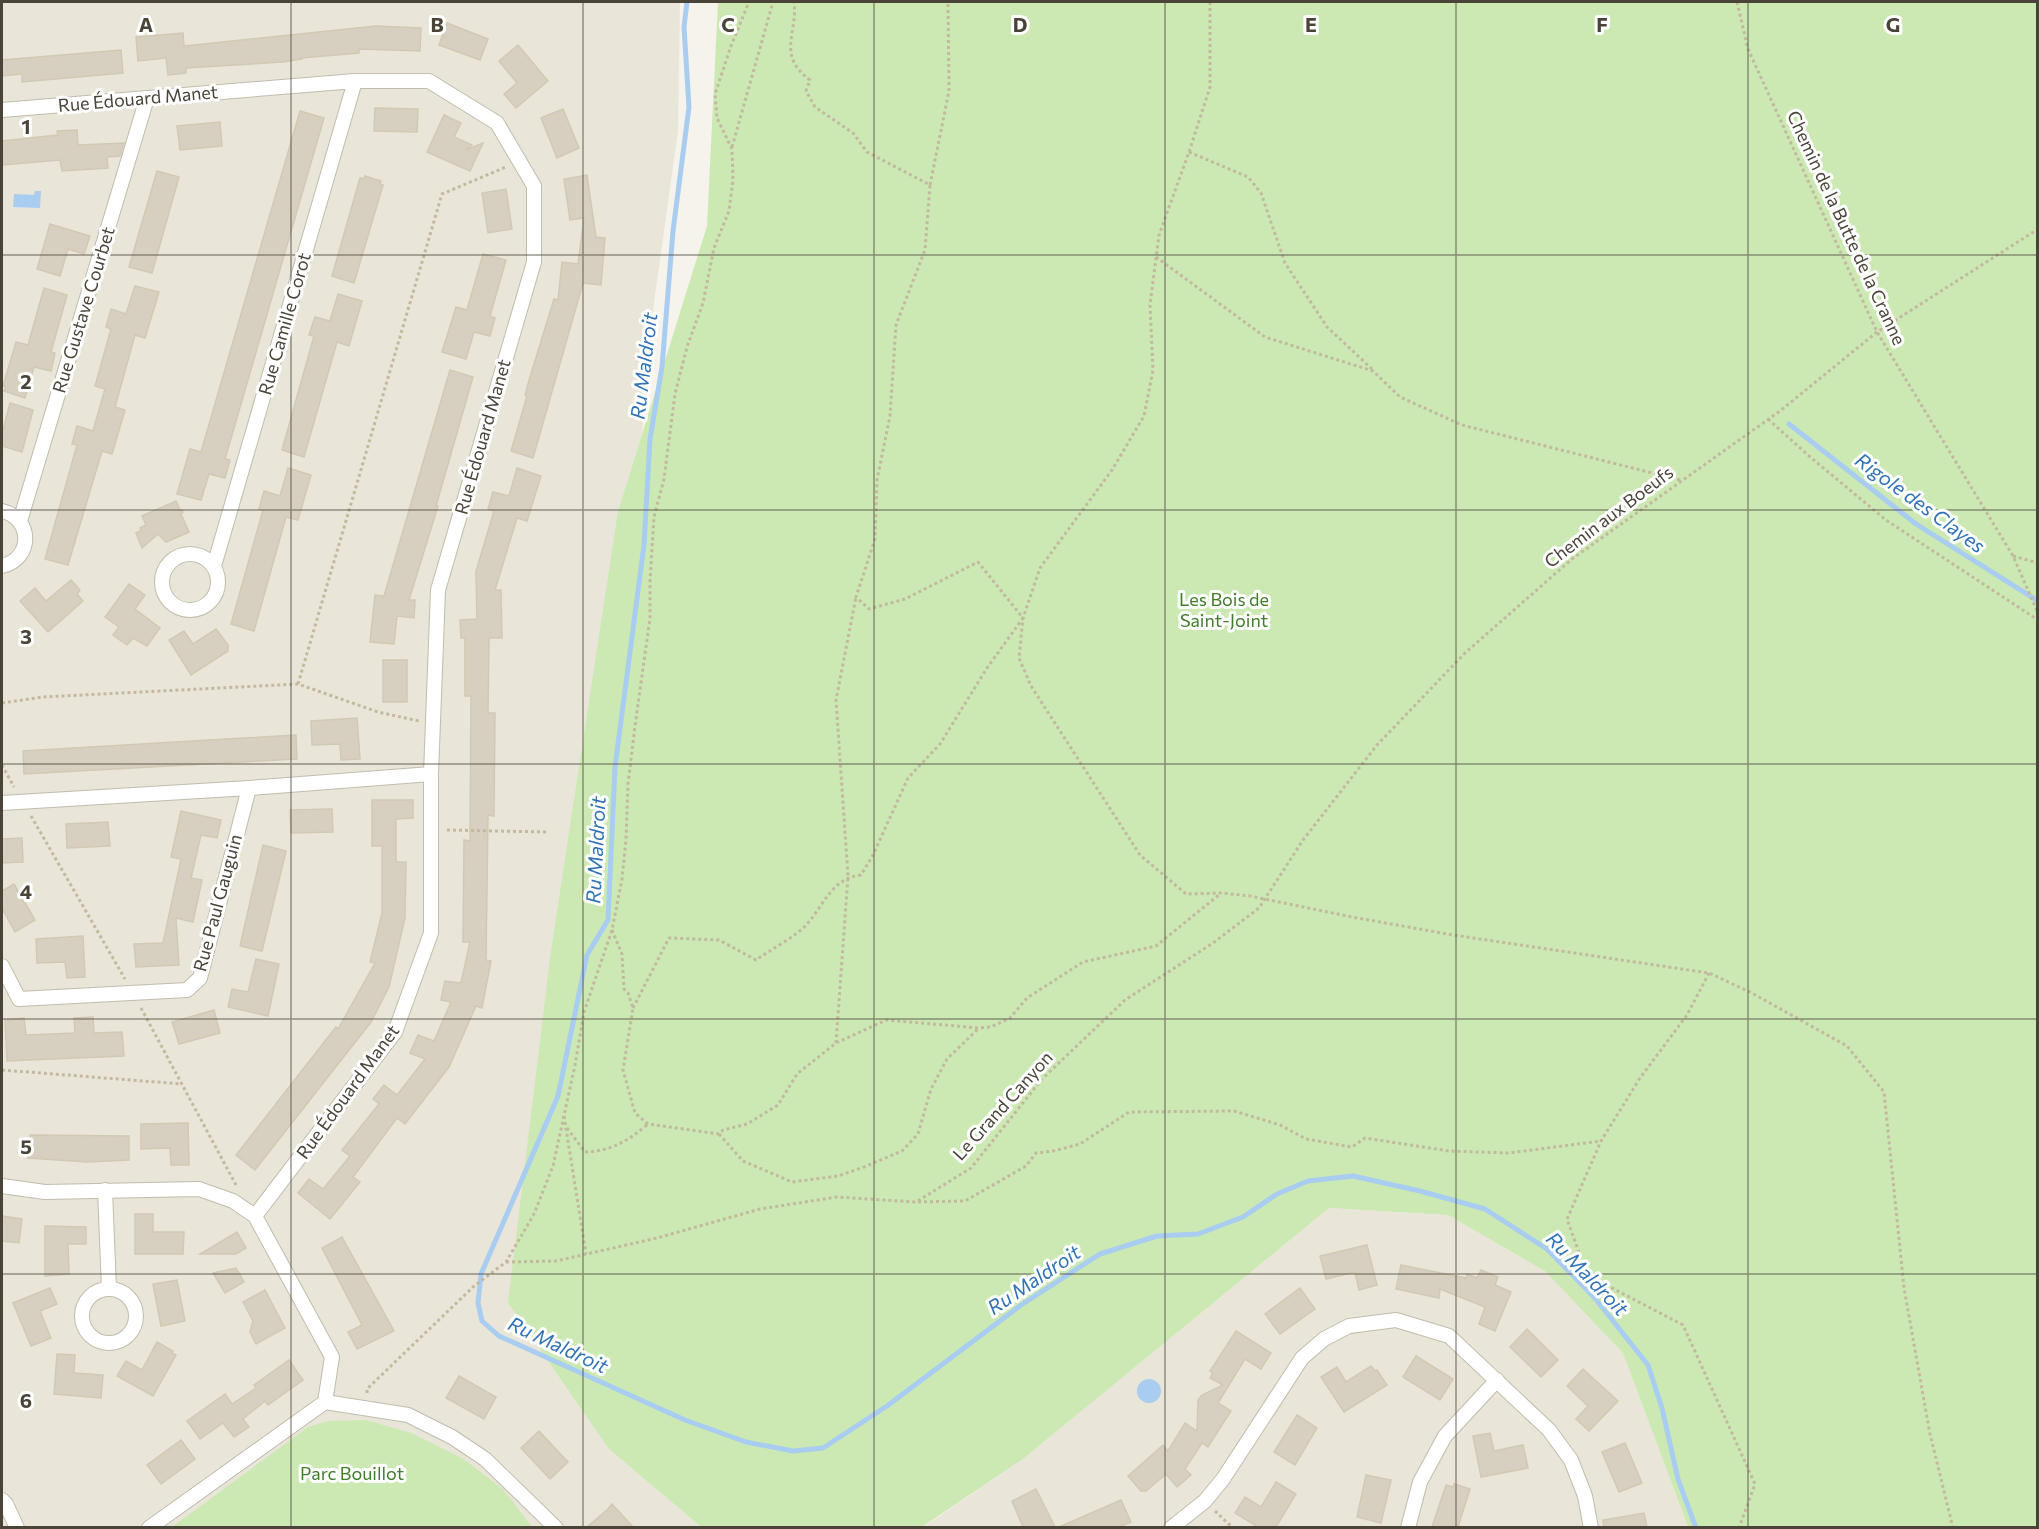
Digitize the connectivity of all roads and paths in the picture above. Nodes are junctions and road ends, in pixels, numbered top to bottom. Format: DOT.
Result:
graph roads {
  1 [pos="749,2"];
  2 [pos="773,2"];
  3 [pos="795,2"];
  4 [pos="948,2"];
  5 [pos="1210,2"];
  6 [pos="1737,2"];
  7 [pos="356,81"];
  8 [pos="147,98"];
  9 [pos="2,110"];
  10 [pos="732,149"];
  11 [pos="1189,152"];
  12 [pos="519,161"];
  13 [pos="930,185"];
  14 [pos="2037,229"];
  15 [pos="1156,257"];
  16 [pos="1877,332"];
  17 [pos="1373,371"];
  18 [pos="1768,419"];
  19 [pos="1680,480"];
  20 [pos="2,511"];
  21 [pos="20,522"];
  22 [pos="2013,556"];
  23 [pos="2037,563"];
  24 [pos="2,566"];
  25 [pos="214,566"];
  26 [pos="856,597"];
  27 [pos="2037,614"];
  28 [pos="1023,618"];
  29 [pos="2037,620"];
  30 [pos="298,684"];
  31 [pos="2,703"];
  32 [pos="433,724"];
  33 [pos="431,774"];
  34 [pos="249,788"];
  35 [pos="2,803"];
  36 [pos="431,829"];
  37 [pos="547,832"];
  38 [pos="848,876"];
  39 [pos="1222,893"];
  40 [pos="1264,899"];
  41 [pos="612,930"];
  42 [pos="2,966"];
  43 [pos="1709,973"];
  44 [pos="633,1008"];
  45 [pos="979,1028"];
  46 [pos="836,1043"];
  47 [pos="2,1070"];
  48 [pos="182,1084"];
  49 [pos="564,1115"];
  50 [pos="648,1124"];
  51 [pos="565,1126"];
  52 [pos="719,1134"];
  53 [pos="1601,1141"];
  54 [pos="2,1186"];
  55 [pos="105,1190"];
  56 [pos="916,1202"];
  57 [pos="255,1216"];
  58 [pos="586,1254"];
  59 [pos="506,1262"];
  60 [pos="109,1288"];
  61 [pos="1497,1380"];
  62 [pos="325,1402"];
  63 [pos="368,1409"];
  64 [pos="2,1500"];
  65 [pos="1205,1501"];
  66 [pos="17,1527"];
  67 [pos="149,1527"];
  68 [pos="556,1527"];
  69 [pos="1171,1527"];
  70 [pos="1233,1527"];
  71 [pos="1408,1527"];
  72 [pos="1591,1527"];
  73 [pos="1739,1527"];
  74 [pos="1953,1527"];
  1 -- 10 [label="path"];
  2 -- 10 [label="path"];
  3 -- 13 [label="path"];
  4 -- 13 [label="path"];
  5 -- 11 [label="path"];
  6 -- 16 [label="path, Chemin de la Butte de la Cranne"];
  7 -- 8 [label="street, Rue Édouard Manet"];
  7 -- 12 [label="street, Rue Édouard Manet"];
  7 -- 25 [label="street, Rue Camille Corot"];
  8 -- 9 [label="street, Rue Édouard Manet"];
  8 -- 21 [label="street, Rue Gustave Courbet"];
  10 -- 41 [label="path"];
  11 -- 15 [label="path"];
  11 -- 17 [label="path"];
  12 -- 30 [label="path"];
  12 -- 32 [label="street, Rue Édouard Manet"];
  13 -- 26 [label="path"];
  14 -- 16 [label="path, Chemin aux Boeufs"];
  15 -- 17 [label="path"];
  15 -- 28 [label="path"];
  16 -- 18 [label="path, Chemin aux Boeufs"];
  16 -- 22 [label="path, Chemin de la Butte de la Cranne"];
  17 -- 19 [label="path"];
  18 -- 19 [label="path, Chemin aux Boeufs"];
  18 -- 29 [label="path"];
  19 -- 40 [label="path, Chemin aux Boeufs"];
  20 -- 21 [label="street"];
  21 -- 24 [label="street, Rue Gustave Courbet"];
  22 -- 23 [label="path"];
  22 -- 27 [label="path, Chemin de la Butte de la Cranne"];
  25 -- 25 [label="street, Rue Camille Corot"];
  26 -- 28 [label="path"];
  26 -- 38 [label="path"];
  28 -- 38 [label="path"];
  28 -- 39 [label="path"];
  30 -- 31 [label="path"];
  30 -- 32 [label="path"];
  32 -- 33 [label="street, Rue Édouard Manet"];
  33 -- 34 [label="street"];
  33 -- 36 [label="street, Rue Édouard Manet"];
  34 -- 35 [label="street"];
  34 -- 42 [label="street, Rue Paul Gauguin"];
  36 -- 37 [label="path"];
  36 -- 57 [label="street, Rue Édouard Manet"];
  38 -- 44 [label="path"];
  38 -- 46 [label="path"];
  39 -- 40 [label="path"];
  39 -- 45 [label="path"];
  40 -- 43 [label="path"];
  40 -- 56 [label="path, Le Grand Canyon"];
  41 -- 44 [label="path"];
  41 -- 49 [label="path"];
  43 -- 53 [label="path"];
  43 -- 74 [label="path"];
  44 -- 50 [label="path"];
  45 -- 46 [label="path"];
  45 -- 52 [label="path"];
  46 -- 52 [label="path"];
  47 -- 48 [label="path"];
  49 -- 51 [label="path"];
  49 -- 59 [label="path"];
  50 -- 51 [label="path"];
  50 -- 52 [label="path"];
  51 -- 58 [label="path"];
  53 -- 56 [label="path"];
  53 -- 73 [label="path"];
  54 -- 55 [label="street"];
  55 -- 57 [label="street"];
  55 -- 60 [label="street"];
  56 -- 58 [label="path"];
  57 -- 62 [label="street"];
  58 -- 59 [label="path"];
  59 -- 63 [label="path"];
  61 -- 65 [label="street"];
  61 -- 71 [label="street"];
  61 -- 72 [label="street"];
  62 -- 63 [label="street"];
  62 -- 67 [label="street"];
  63 -- 68 [label="street"];
  64 -- 66 [label="street"];
  65 -- 69 [label="street"];
  65 -- 70 [label="path"];
}
